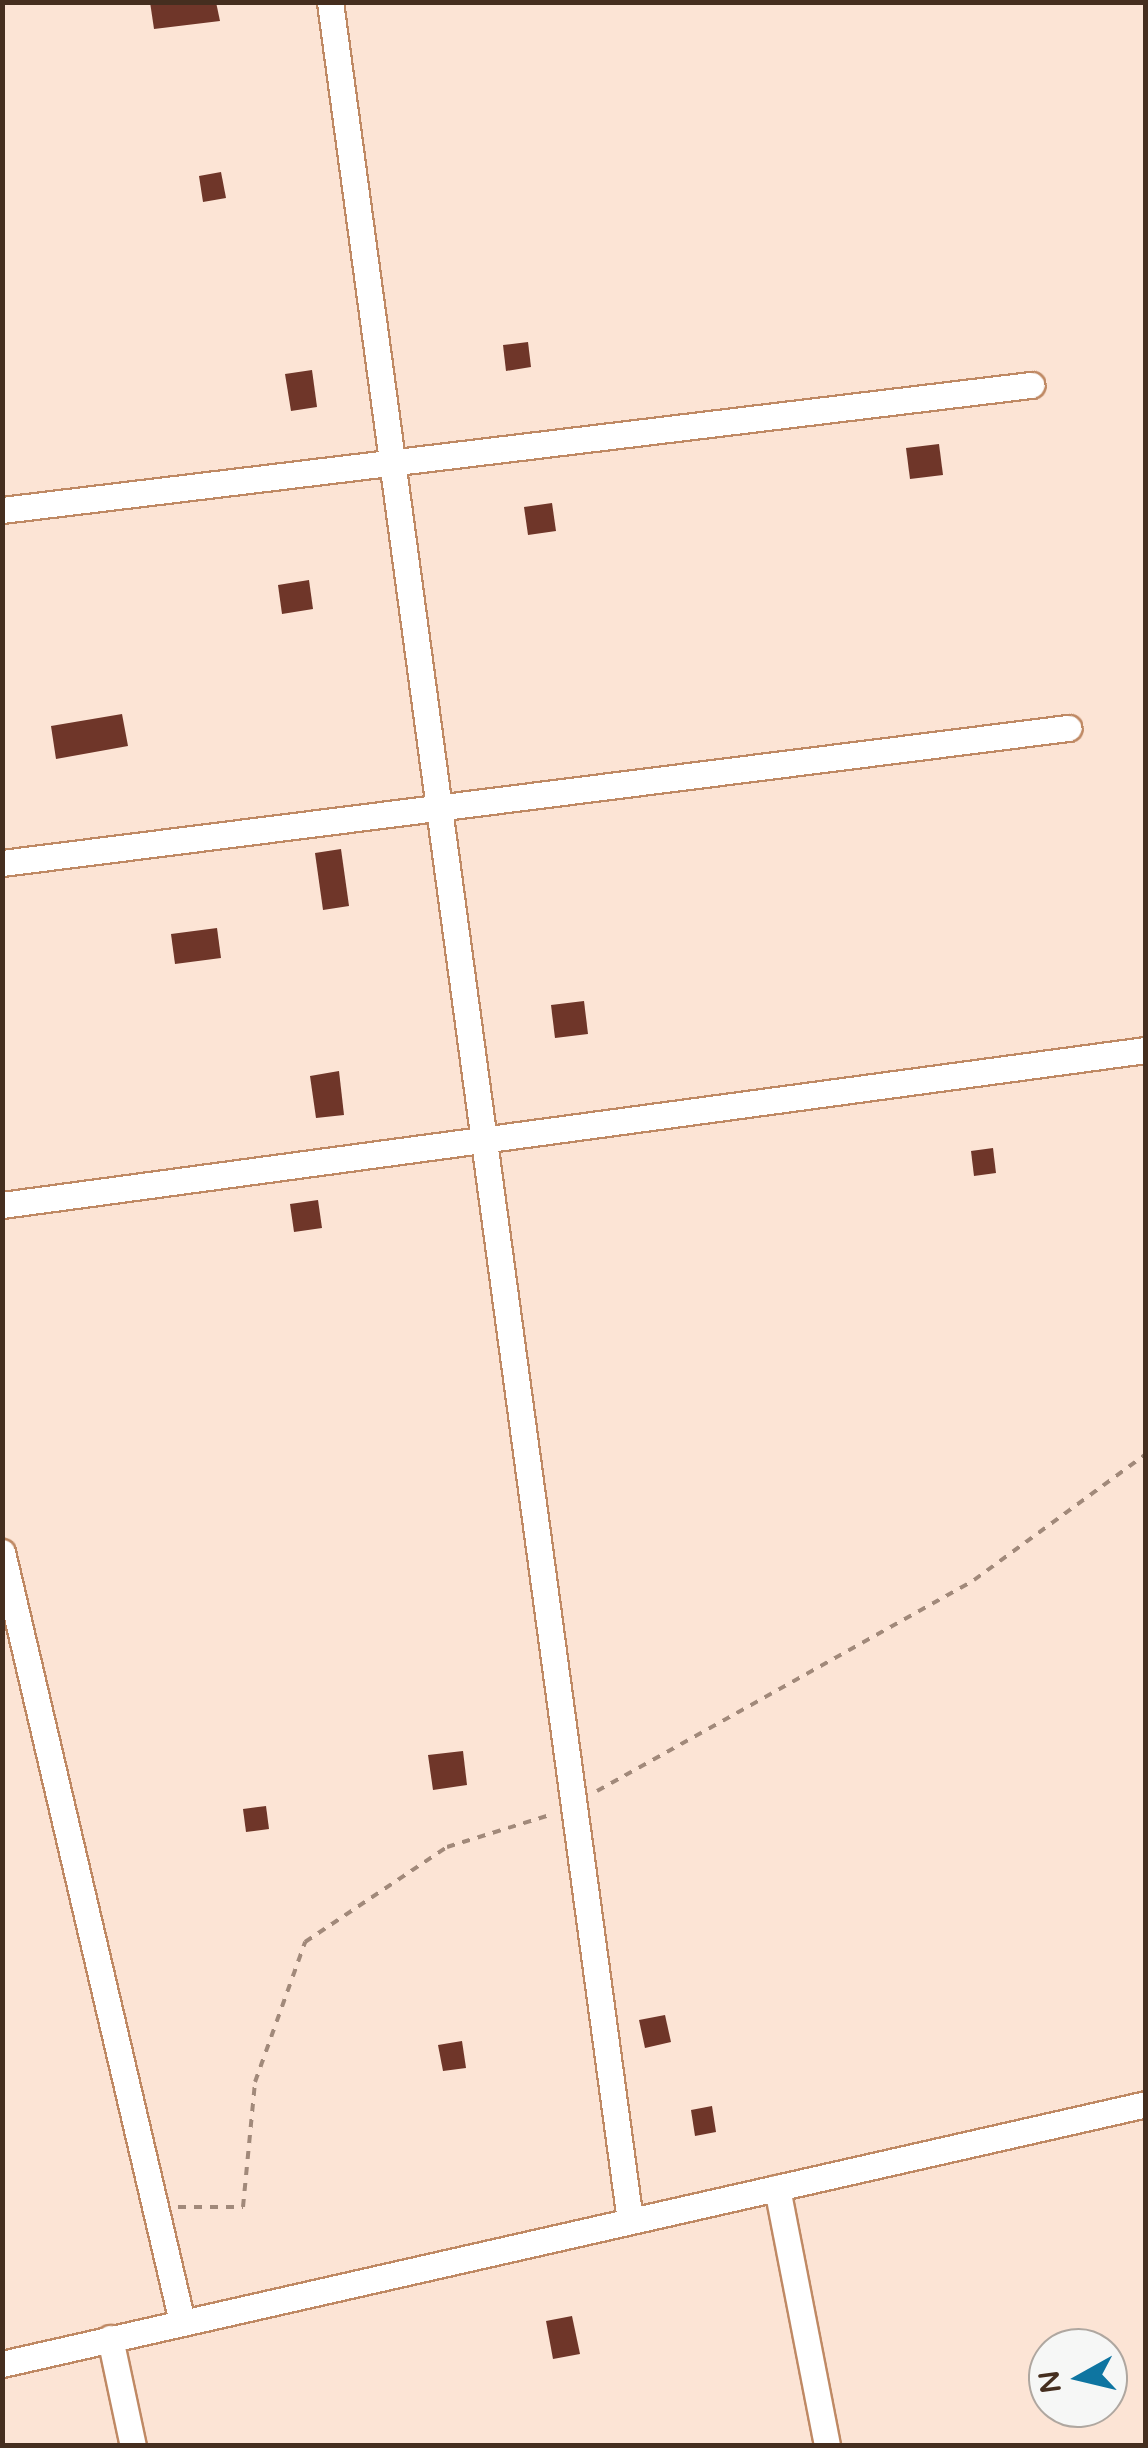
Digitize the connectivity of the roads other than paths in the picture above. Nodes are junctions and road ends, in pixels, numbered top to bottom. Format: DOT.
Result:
graph roads {
  1 [pos="330,2"];
  2 [pos="1031,385"];
  3 [pos="392,462"];
  4 [pos="2,510"];
  5 [pos="1068,728"];
  6 [pos="439,808"];
  7 [pos="2,864"];
  8 [pos="1146,1050"];
  9 [pos="484,1140"];
  10 [pos="2,1204"];
  11 [pos="2,1552"];
  12 [pos="1146,2104"];
  13 [pos="776,2188"];
  14 [pos="630,2220"];
  15 [pos="182,2322"];
  16 [pos="110,2338"];
  17 [pos="2,2364"];
  18 [pos="133,2446"];
  19 [pos="827,2446"];
  1 -- 3 [label="street"];
  2 -- 3 [label="street"];
  3 -- 4 [label="street"];
  3 -- 6 [label="street"];
  5 -- 6 [label="street"];
  6 -- 7 [label="street"];
  6 -- 9 [label="street"];
  8 -- 9 [label="street"];
  9 -- 10 [label="street"];
  9 -- 14 [label="street"];
  11 -- 15 [label="street"];
  12 -- 13 [label="street"];
  13 -- 14 [label="street"];
  13 -- 19 [label="street"];
  14 -- 15 [label="street"];
  15 -- 16 [label="street"];
  16 -- 17 [label="street"];
  16 -- 18 [label="street"];
}
